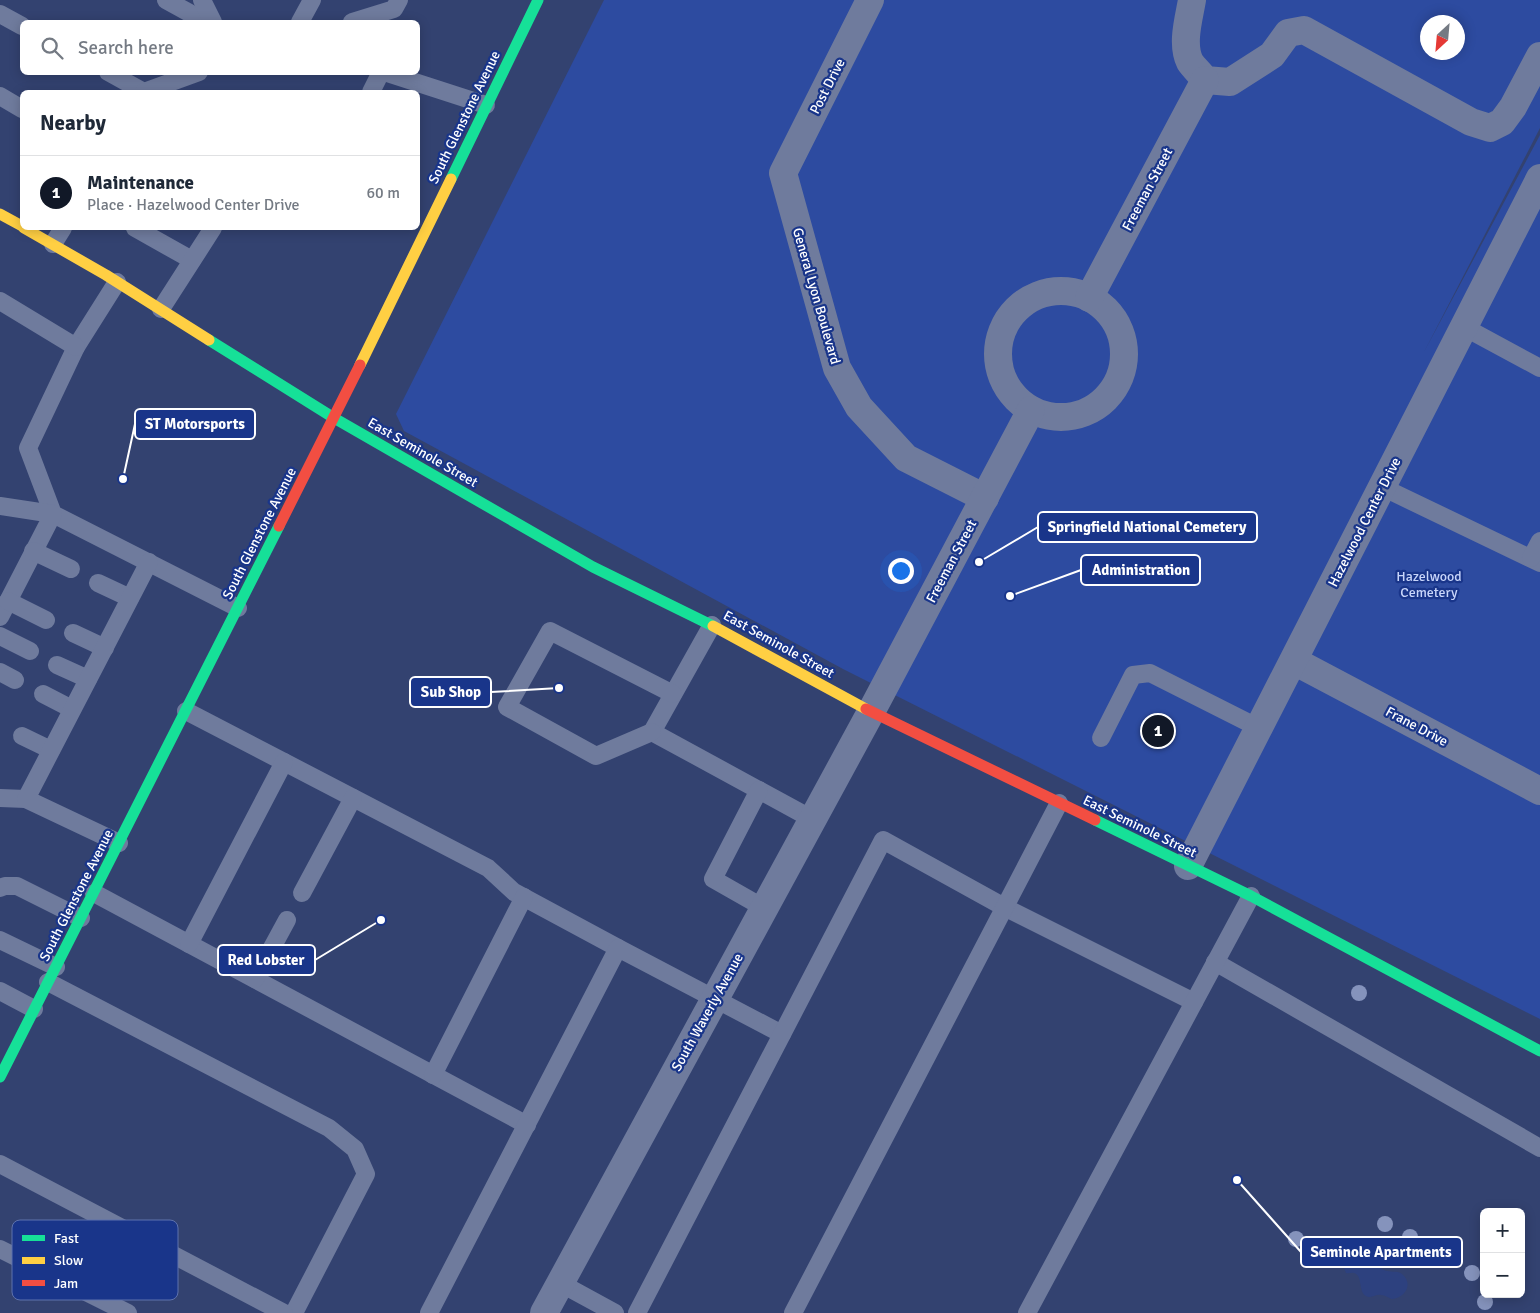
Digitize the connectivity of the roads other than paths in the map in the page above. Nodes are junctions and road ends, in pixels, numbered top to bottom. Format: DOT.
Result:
graph roads {
  1 [pos="166,0"];
  2 [pos="202,0"];
  3 [pos="312,0"];
  4 [pos="399,0"];
  5 [pos="538,0"];
  6 [pos="870,0"];
  7 [pos="1192,0"];
  8 [pos="0,14"];
  9 [pos="202,20"];
  10 [pos="212,20"];
  11 [pos="301,20"];
  12 [pos="359,20"];
  13 [pos="20,25"];
  14 [pos="1540,56"];
  15 [pos="113,75"];
  16 [pos="191,75"];
  17 [pos="380,75"];
  18 [pos="388,75"];
  19 [pos="1205,80"];
  20 [pos="414,88"];
  21 [pos="140,90"];
  22 [pos="150,90"];
  23 [pos="372,90"];
  24 [pos="0,96"];
  25 [pos="486,105"];
  26 [pos="20,108"];
  27 [pos="783,172"];
  28 [pos="1540,178"];
  29 [pos="0,214"];
  30 [pos="425,215"];
  31 [pos="20,225"];
  32 [pos="28,230"];
  33 [pos="62,230"];
  34 [pos="139,230"];
  35 [pos="212,230"];
  36 [pos="418,230"];
  37 [pos="53,244"];
  38 [pos="192,260"];
  39 [pos="117,282"];
  40 [pos="1090,298"];
  41 [pos="0,301"];
  42 [pos="161,309"];
  43 [pos="1464,326"];
  44 [pos="76,347"];
  45 [pos="1540,368"];
  46 [pos="1031,410"];
  47 [pos="334,418"];
  48 [pos="1382,487"];
  49 [pos="985,498"];
  50 [pos="0,506"];
  51 [pos="53,514"];
  52 [pos="1540,541"];
  53 [pos="34,551"];
  54 [pos="1536,560"];
  55 [pos="149,562"];
  56 [pos="71,569"];
  57 [pos="98,583"];
  58 [pos="130,598"];
  59 [pos="8,601"];
  60 [pos="238,608"];
  61 [pos="0,618"];
  62 [pos="46,620"];
  63 [pos="712,624"];
  64 [pos="73,633"];
  65 [pos="0,636"];
  66 [pos="104,648"];
  67 [pos="30,651"];
  68 [pos="1294,661"];
  69 [pos="57,665"];
  70 [pos="88,680"];
  71 [pos="43,694"];
  72 [pos="674,694"];
  73 [pos="72,709"];
  74 [pos="186,711"];
  75 [pos="871,712"];
  76 [pos="1259,728"];
  77 [pos="652,732"];
  78 [pos="22,736"];
  79 [pos="1101,738"];
  80 [pos="52,750"];
  81 [pos="284,762"];
  82 [pos="758,790"];
  83 [pos="1540,790"];
  84 [pos="0,798"];
  85 [pos="352,798"];
  86 [pos="26,799"];
  87 [pos="1059,803"];
  88 [pos="812,819"];
  89 [pos="118,843"];
  90 [pos="1188,866"];
  91 [pos="0,888"];
  92 [pos="94,893"];
  93 [pos="302,893"];
  94 [pos="1251,896"];
  95 [pos="524,898"];
  96 [pos="764,908"];
  97 [pos="1006,908"];
  98 [pos="81,918"];
  99 [pos="287,920"];
  100 [pos="0,940"];
  101 [pos="189,944"];
  102 [pos="618,948"];
  103 [pos="1216,962"];
  104 [pos="52,974"];
  105 [pos="255,979"];
  106 [pos="0,992"];
  107 [pos="714,999"];
  108 [pos="1194,1002"];
  109 [pos="34,1009"];
  110 [pos="782,1034"];
  111 [pos="1540,1051"];
  112 [pos="433,1074"];
  113 [pos="0,1078"];
  114 [pos="527,1125"];
  115 [pos="1540,1148"];
  116 [pos="0,1164"];
  117 [pos="106,1220"];
  118 [pos="0,1249"];
  119 [pos="12,1255"];
  120 [pos="178,1257"];
  121 [pos="560,1283"];
  122 [pos="102,1300"];
  123 [pos="128,1313"];
  124 [pos="284,1313"];
  125 [pos="294,1313"];
  126 [pos="429,1313"];
  127 [pos="544,1313"];
  128 [pos="615,1313"];
  129 [pos="636,1313"];
  130 [pos="793,1313"];
  131 [pos="1028,1313"];
  1 -- 9 [label="lane"];
  2 -- 10 [label="lane"];
  3 -- 11 [label="lane"];
  4 -- 12 [label="lane"];
  5 -- 25 [label="street, South Glenstone Avenue"];
  6 -- 27 [label="street, Post Drive"];
  7 -- 19 [label="street"];
  8 -- 13 [label="lane"];
  14 -- 19 [label="street"];
  15 -- 21 [label="lane"];
  16 -- 22 [label="lane"];
  17 -- 23 [label="lane"];
  18 -- 20 [label="lane"];
  19 -- 40 [label="street, Freeman Street"];
  20 -- 25 [label="lane"];
  24 -- 26 [label="lane"];
  25 -- 30 [label="street, South Glenstone Avenue"];
  27 -- 49 [label="street, General Lyon Boulevard"];
  28 -- 43 [label="street, Hazelwood Center Drive"];
  29 -- 31 [label="street, East Seminole Street"];
  32 -- 37 [label="street, East Seminole Street"];
  33 -- 37 [label="lane"];
  34 -- 38 [label="lane"];
  35 -- 38 [label="lane"];
  36 -- 47 [label="street, South Glenstone Avenue"];
  37 -- 39 [label="street, East Seminole Street"];
  38 -- 42 [label="lane"];
  39 -- 42 [label="street, East Seminole Street"];
  39 -- 44 [label="lane"];
  40 -- 46 [label="street"];
  40 -- 46 [label="street"];
  41 -- 44 [label="lane"];
  42 -- 47 [label="street, East Seminole Street"];
  43 -- 45 [label="lane"];
  43 -- 48 [label="street, Hazelwood Center Drive"];
  44 -- 51 [label="lane"];
  46 -- 49 [label="street, Freeman Street"];
  47 -- 60 [label="street, South Glenstone Avenue"];
  47 -- 63 [label="street, East Seminole Street"];
  48 -- 54 [label="lane"];
  48 -- 68 [label="street, Hazelwood Center Drive"];
  49 -- 75 [label="street, Freeman Street"];
  50 -- 51 [label="lane"];
  51 -- 53 [label="lane"];
  51 -- 55 [label="lane"];
  52 -- 54 [label="lane"];
  53 -- 56 [label="lane"];
  53 -- 59 [label="lane"];
  55 -- 58 [label="lane"];
  55 -- 60 [label="lane"];
  57 -- 58 [label="lane"];
  58 -- 66 [label="lane"];
  59 -- 61 [label="lane"];
  59 -- 62 [label="lane"];
  60 -- 74 [label="street, South Glenstone Avenue"];
  63 -- 72 [label="lane"];
  63 -- 75 [label="street, East Seminole Street"];
  64 -- 66 [label="lane"];
  65 -- 67 [label="lane"];
  66 -- 70 [label="lane"];
  68 -- 76 [label="street, Hazelwood Center Drive"];
  68 -- 83 [label="street, Frane Drive"];
  69 -- 70 [label="lane"];
  70 -- 73 [label="lane"];
  71 -- 73 [label="lane"];
  72 -- 77 [label="lane"];
  72 -- 77 [label="lane"];
  73 -- 80 [label="lane"];
  74 -- 81 [label="lane"];
  74 -- 89 [label="street, South Glenstone Avenue"];
  75 -- 87 [label="street, East Seminole Street"];
  75 -- 88 [label="street, South Waverly Avenue"];
  76 -- 79 [label="lane"];
  76 -- 90 [label="street, Hazelwood Center Drive"];
  77 -- 82 [label="lane"];
  78 -- 80 [label="lane"];
  80 -- 86 [label="lane"];
  81 -- 85 [label="lane"];
  81 -- 101 [label="lane"];
  82 -- 88 [label="lane"];
  82 -- 96 [label="lane"];
  84 -- 86 [label="lane"];
  85 -- 93 [label="lane"];
  85 -- 95 [label="lane"];
  86 -- 89 [label="lane"];
  87 -- 90 [label="street, East Seminole Street"];
  87 -- 97 [label="lane"];
  88 -- 96 [label="street, South Waverly Avenue"];
  89 -- 92 [label="street, South Glenstone Avenue"];
  90 -- 94 [label="street, East Seminole Street"];
  91 -- 98 [label="lane"];
  92 -- 98 [label="street, South Glenstone Avenue"];
  92 -- 101 [label="lane"];
  94 -- 103 [label="lane"];
  94 -- 111 [label="street, East Seminole Street"];
  95 -- 102 [label="lane"];
  95 -- 112 [label="lane"];
  96 -- 107 [label="street, South Waverly Avenue"];
  97 -- 108 [label="lane"];
  97 -- 110 [label="lane"];
  97 -- 130 [label="lane"];
  98 -- 104 [label="street, South Glenstone Avenue"];
  99 -- 105 [label="lane"];
  100 -- 104 [label="lane"];
  101 -- 105 [label="lane"];
  102 -- 107 [label="lane"];
  102 -- 114 [label="lane"];
  103 -- 108 [label="lane"];
  103 -- 115 [label="lane"];
  104 -- 109 [label="street, South Glenstone Avenue"];
  104 -- 125 [label="lane"];
  105 -- 112 [label="lane"];
  106 -- 109 [label="lane"];
  107 -- 110 [label="lane"];
  107 -- 121 [label="street, South Waverly Avenue"];
  108 -- 131 [label="lane"];
  109 -- 113 [label="street, South Glenstone Avenue"];
  110 -- 129 [label="lane"];
  112 -- 114 [label="lane"];
  114 -- 126 [label="lane"];
  116 -- 117 [label="lane"];
  118 -- 119 [label="lane"];
  120 -- 124 [label="lane"];
  121 -- 127 [label="street, South Waverly Avenue"];
  121 -- 128 [label="lane"];
  122 -- 123 [label="lane"];
}
